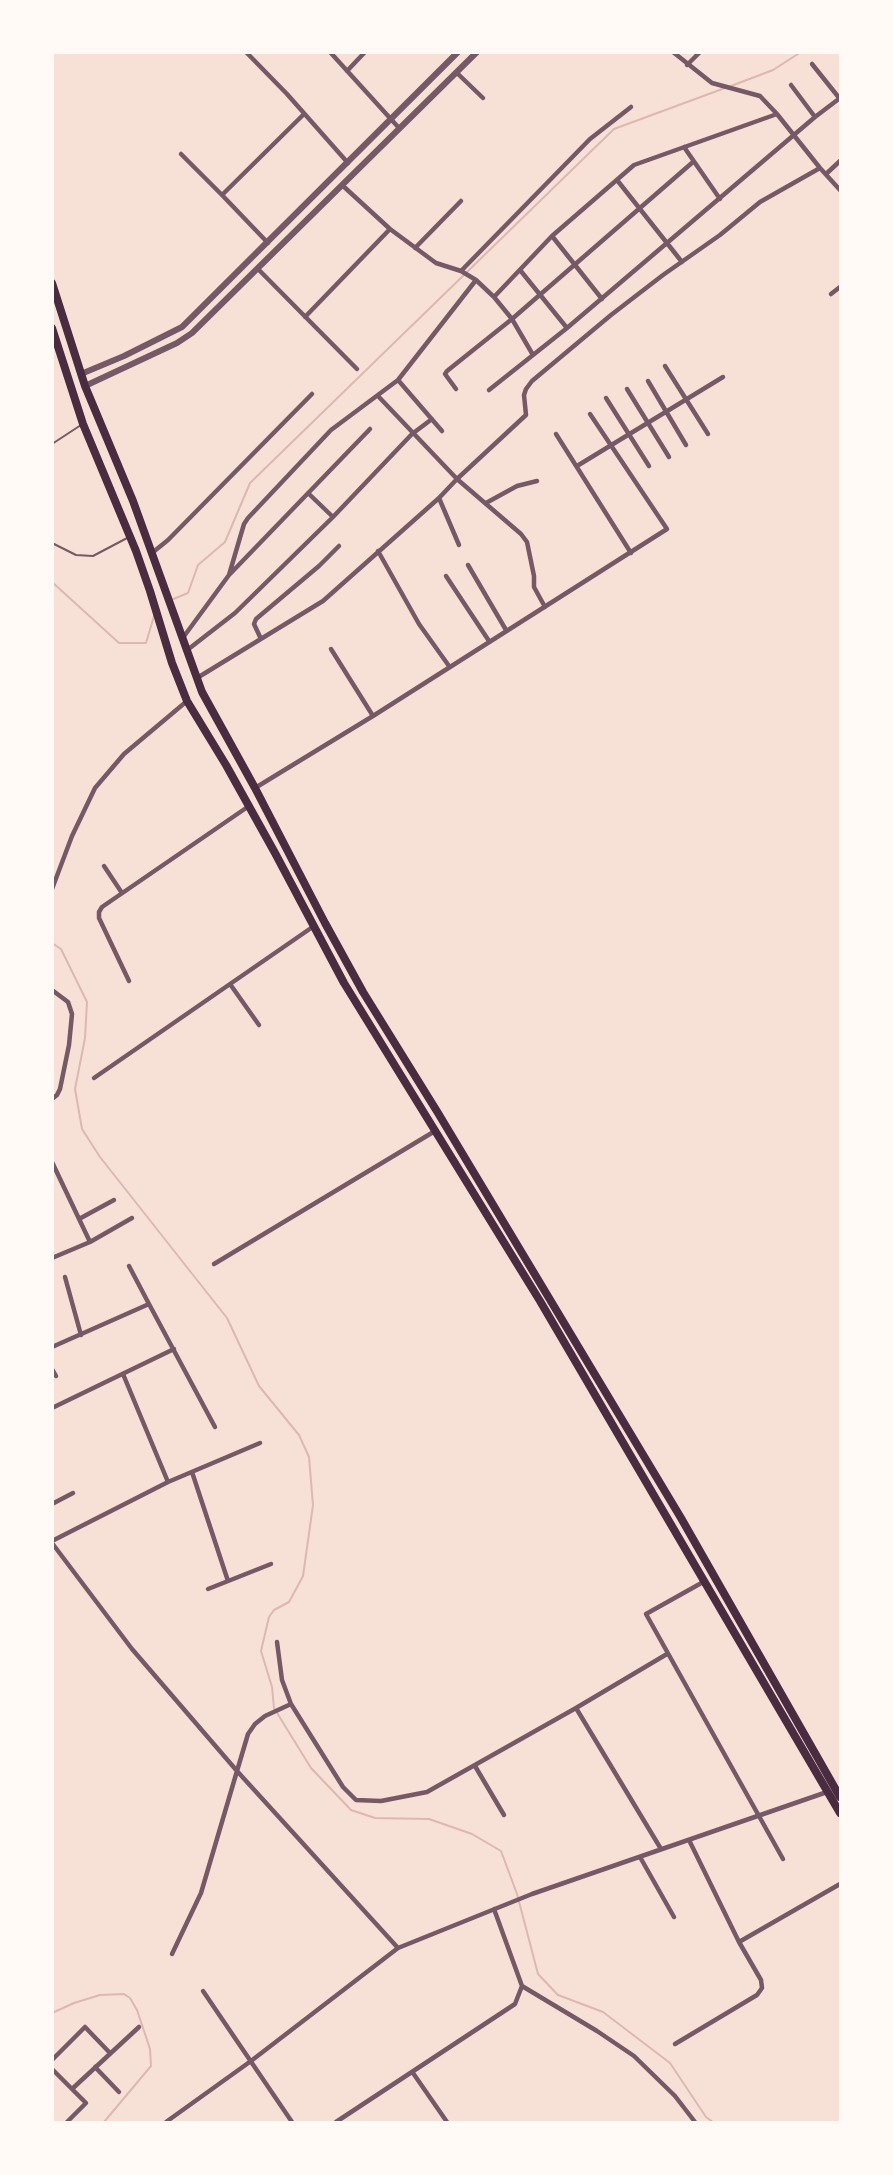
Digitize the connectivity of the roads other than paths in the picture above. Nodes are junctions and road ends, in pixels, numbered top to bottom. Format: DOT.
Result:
graph roads {
  1 [pos="246,52"];
  2 [pos="330,52"];
  3 [pos="365,52"];
  4 [pos="458,52"];
  5 [pos="477,52"];
  6 [pos="673,52"];
  7 [pos="700,52"];
  8 [pos="812,64"];
  9 [pos="687,65"];
  10 [pos="347,71"];
  11 [pos="457,73"];
  12 [pos="791,85"];
  13 [pos="483,98"];
  14 [pos="840,98"];
  15 [pos="631,107"];
  16 [pos="304,114"];
  17 [pos="777,114"];
  18 [pos="815,117"];
  19 [pos="391,119"];
  20 [pos="399,128"];
  21 [pos="793,136"];
  22 [pos="684,147"];
  23 [pos="181,154"];
  24 [pos="840,161"];
  25 [pos="693,162"];
  26 [pos="348,163"];
  27 [pos="820,168"];
  28 [pos="825,174"];
  29 [pos="617,180"];
  30 [pos="342,185"];
  31 [pos="840,190"];
  32 [pos="222,195"];
  33 [pos="720,199"];
  34 [pos="461,201"];
  35 [pos="638,209"];
  36 [pos="390,230"];
  37 [pos="552,236"];
  38 [pos="268,243"];
  39 [pos="666,244"];
  40 [pos="415,248"];
  41 [pos="682,262"];
  42 [pos="574,264"];
  43 [pos="258,269"];
  44 [pos="520,270"];
  45 [pos="462,272"];
  46 [pos="476,280"];
  47 [pos="52,283"];
  48 [pos="840,287"];
  49 [pos="539,294"];
  50 [pos="831,294"];
  51 [pos="494,297"];
  52 [pos="602,299"];
  53 [pos="305,317"];
  54 [pos="512,319"];
  55 [pos="52,328"];
  56 [pos="567,328"];
  57 [pos="533,355"];
  58 [pos="666,366"];
  59 [pos="357,369"];
  60 [pos="81,374"];
  61 [pos="723,377"];
  62 [pos="398,380"];
  63 [pos="648,381"];
  64 [pos="85,386"];
  65 [pos="627,388"];
  66 [pos="456,389"];
  67 [pos="489,390"];
  68 [pos="312,394"];
  69 [pos="378,396"];
  70 [pos="606,398"];
  71 [pos="686,399"];
  72 [pos="666,412"];
  73 [pos="590,414"];
  74 [pos="432,419"];
  75 [pos="648,422"];
  76 [pos="83,424"];
  77 [pos="370,429"];
  78 [pos="442,431"];
  79 [pos="412,434"];
  80 [pos="556,434"];
  81 [pos="629,434"];
  82 [pos="708,434"];
  83 [pos="52,444"];
  84 [pos="611,445"];
  85 [pos="686,445"];
  86 [pos="669,457"];
  87 [pos="577,466"];
  88 [pos="649,466"];
  89 [pos="457,479"];
  90 [pos="537,481"];
  91 [pos="308,493"];
  92 [pos="439,498"];
  93 [pos="486,503"];
  94 [pos="333,517"];
  95 [pos="130,536"];
  96 [pos="52,543"];
  97 [pos="459,544"];
  98 [pos="339,546"];
  99 [pos="378,551"];
  100 [pos="152,553"];
  101 [pos="631,554"];
  102 [pos="468,565"];
  103 [pos="229,575"];
  104 [pos="446,576"];
  105 [pos="545,607"];
  106 [pos="506,630"];
  107 [pos="181,635"];
  108 [pos="261,639"];
  109 [pos="489,641"];
  110 [pos="331,649"];
  111 [pos="186,651"];
  112 [pos="448,666"];
  113 [pos="196,678"];
  114 [pos="187,701"];
  115 [pos="373,716"];
  116 [pos="225,736"];
  117 [pos="213,743"];
  118 [pos="255,788"];
  119 [pos="249,806"];
  120 [pos="104,866"];
  121 [pos="52,890"];
  122 [pos="122,893"];
  123 [pos="314,926"];
  124 [pos="129,981"];
  125 [pos="230,984"];
  126 [pos="52,990"];
  127 [pos="259,1025"];
  128 [pos="94,1078"];
  129 [pos="52,1099"];
  130 [pos="435,1131"];
  131 [pos="52,1162"];
  132 [pos="114,1200"];
  133 [pos="132,1218"];
  134 [pos="79,1219"];
  135 [pos="90,1242"];
  136 [pos="52,1258"];
  137 [pos="214,1264"];
  138 [pos="129,1266"];
  139 [pos="65,1277"];
  140 [pos="149,1304"];
  141 [pos="81,1335"];
  142 [pos="52,1347"];
  143 [pos="174,1349"];
  144 [pos="52,1369"];
  145 [pos="123,1374"];
  146 [pos="56,1376"];
  147 [pos="52,1408"];
  148 [pos="215,1427"];
  149 [pos="260,1443"];
  150 [pos="192,1472"];
  151 [pos="168,1482"];
  152 [pos="73,1493"];
  153 [pos="52,1504"];
  154 [pos="52,1542"];
  155 [pos="271,1564"];
  156 [pos="228,1581"];
  157 [pos="705,1581"];
  158 [pos="208,1589"];
  159 [pos="277,1642"];
  160 [pos="667,1654"];
  161 [pos="291,1704"];
  162 [pos="576,1708"];
  163 [pos="475,1767"];
  164 [pos="237,1771"];
  165 [pos="827,1792"];
  166 [pos="840,1797"];
  167 [pos="840,1813"];
  168 [pos="504,1815"];
  169 [pos="760,1816"];
  170 [pos="689,1840"];
  171 [pos="661,1850"];
  172 [pos="640,1857"];
  173 [pos="783,1859"];
  174 [pos="840,1884"];
  175 [pos="494,1909"];
  176 [pos="674,1917"];
  177 [pos="739,1942"];
  178 [pos="398,1948"];
  179 [pos="172,1954"];
  180 [pos="522,1986"];
  181 [pos="202,1991"];
  182 [pos="139,2027"];
  183 [pos="675,2044"];
  184 [pos="110,2053"];
  185 [pos="53,2059"];
  186 [pos="251,2061"];
  187 [pos="95,2067"];
  188 [pos="52,2068"];
  189 [pos="413,2073"];
  190 [pos="72,2089"];
  191 [pos="119,2092"];
  192 [pos="67,2122"];
  193 [pos="166,2122"];
  194 [pos="292,2122"];
  195 [pos="336,2122"];
  196 [pos="447,2122"];
  197 [pos="695,2122"];
  1 -- 16 [label="street"];
  2 -- 10 [label="street"];
  3 -- 10 [label="street"];
  4 -- 19 [label="street"];
  5 -- 11 [label="street"];
  6 -- 9 [label="street"];
  7 -- 9 [label="street"];
  8 -- 14 [label="street"];
  9 -- 17 [label="street"];
  10 -- 19 [label="street"];
  11 -- 13 [label="street"];
  11 -- 20 [label="street"];
  12 -- 18 [label="street"];
  14 -- 18 [label="street"];
  15 -- 45 [label="street"];
  16 -- 26 [label="street"];
  16 -- 32 [label="street"];
  17 -- 21 [label="street"];
  17 -- 22 [label="street"];
  18 -- 21 [label="street"];
  19 -- 20 [label="street"];
  19 -- 26 [label="street"];
  20 -- 30 [label="street"];
  21 -- 27 [label="street"];
  21 -- 33 [label="street"];
  22 -- 25 [label="street"];
  22 -- 29 [label="street"];
  23 -- 32 [label="street"];
  24 -- 28 [label="street"];
  25 -- 33 [label="street"];
  25 -- 35 [label="street"];
  26 -- 38 [label="street"];
  27 -- 28 [label="street"];
  27 -- 41 [label="street"];
  28 -- 31 [label="street"];
  29 -- 35 [label="street"];
  29 -- 37 [label="street"];
  30 -- 36 [label="street"];
  30 -- 43 [label="street"];
  32 -- 38 [label="street"];
  33 -- 39 [label="street"];
  34 -- 40 [label="street"];
  35 -- 39 [label="street"];
  35 -- 42 [label="street"];
  36 -- 40 [label="street"];
  36 -- 53 [label="street"];
  37 -- 42 [label="street"];
  37 -- 44 [label="street"];
  38 -- 60 [label="street"];
  39 -- 41 [label="street"];
  39 -- 52 [label="street"];
  40 -- 45 [label="street"];
  41 -- 89 [label="street"];
  42 -- 49 [label="street"];
  42 -- 52 [label="street"];
  43 -- 53 [label="street"];
  43 -- 64 [label="street"];
  44 -- 49 [label="street"];
  44 -- 51 [label="street"];
  45 -- 46 [label="street"];
  46 -- 51 [label="street"];
  46 -- 62 [label="street"];
  47 -- 60 [label="main road"];
  48 -- 50 [label="street"];
  49 -- 54 [label="street"];
  49 -- 56 [label="street"];
  51 -- 54 [label="street"];
  52 -- 56 [label="street"];
  53 -- 59 [label="street"];
  54 -- 57 [label="street"];
  54 -- 66 [label="street"];
  55 -- 76 [label="main road"];
  56 -- 57 [label="street"];
  57 -- 67 [label="street"];
  58 -- 71 [label="street"];
  60 -- 64 [label="main road"];
  61 -- 71 [label="street"];
  62 -- 69 [label="street"];
  62 -- 74 [label="street"];
  63 -- 72 [label="street"];
  64 -- 100 [label="main road"];
  65 -- 75 [label="street"];
  68 -- 100 [label="street"];
  69 -- 79 [label="street"];
  69 -- 103 [label="street"];
  70 -- 81 [label="street"];
  71 -- 72 [label="street"];
  71 -- 82 [label="street"];
  72 -- 75 [label="street"];
  72 -- 85 [label="street"];
  73 -- 84 [label="street"];
  74 -- 78 [label="street"];
  74 -- 79 [label="street"];
  75 -- 81 [label="street"];
  75 -- 86 [label="street"];
  76 -- 83 [label="lane"];
  76 -- 95 [label="main road"];
  77 -- 91 [label="street"];
  79 -- 89 [label="street"];
  79 -- 94 [label="street"];
  80 -- 87 [label="street"];
  81 -- 84 [label="street"];
  81 -- 88 [label="street"];
  84 -- 87 [label="street"];
  84 -- 101 [label="street"];
  87 -- 101 [label="street"];
  89 -- 92 [label="street"];
  89 -- 93 [label="street"];
  90 -- 93 [label="street"];
  91 -- 94 [label="street"];
  91 -- 103 [label="street"];
  92 -- 97 [label="street"];
  92 -- 99 [label="street"];
  93 -- 105 [label="street"];
  94 -- 111 [label="street"];
  95 -- 96 [label="lane"];
  95 -- 114 [label="main road"];
  98 -- 108 [label="street"];
  99 -- 108 [label="street"];
  99 -- 112 [label="street"];
  100 -- 107 [label="main road"];
  101 -- 105 [label="street"];
  102 -- 106 [label="street"];
  103 -- 107 [label="street"];
  104 -- 109 [label="street"];
  105 -- 106 [label="street"];
  106 -- 109 [label="street"];
  107 -- 111 [label="main road"];
  108 -- 113 [label="street"];
  109 -- 112 [label="street"];
  110 -- 115 [label="street"];
  111 -- 113 [label="main road"];
  112 -- 115 [label="street"];
  113 -- 116 [label="main road"];
  114 -- 117 [label="main road"];
  114 -- 121 [label="street"];
  115 -- 118 [label="street"];
  116 -- 117 [label="main road"];
  116 -- 118 [label="main road"];
  117 -- 119 [label="main road"];
  118 -- 166 [label="main road"];
  119 -- 122 [label="street"];
  119 -- 123 [label="main road"];
  120 -- 122 [label="street"];
  122 -- 124 [label="street"];
  123 -- 125 [label="street"];
  123 -- 130 [label="main road"];
  125 -- 127 [label="street"];
  125 -- 128 [label="street"];
  126 -- 129 [label="street"];
  130 -- 137 [label="street"];
  130 -- 157 [label="main road"];
  131 -- 134 [label="street"];
  132 -- 134 [label="street"];
  133 -- 135 [label="street"];
  134 -- 135 [label="street"];
  135 -- 136 [label="street"];
  138 -- 140 [label="street"];
  139 -- 141 [label="street"];
  140 -- 141 [label="street"];
  140 -- 143 [label="street"];
  141 -- 142 [label="street"];
  143 -- 145 [label="street"];
  143 -- 148 [label="street"];
  144 -- 146 [label="street"];
  145 -- 147 [label="street"];
  145 -- 151 [label="street"];
  149 -- 150 [label="street"];
  150 -- 151 [label="street"];
  150 -- 156 [label="street"];
  151 -- 154 [label="street"];
  152 -- 153 [label="street"];
  154 -- 164 [label="street"];
  155 -- 156 [label="street"];
  156 -- 158 [label="street"];
  157 -- 160 [label="street"];
  157 -- 165 [label="main road"];
  159 -- 161 [label="street"];
  160 -- 162 [label="street"];
  160 -- 169 [label="street"];
  161 -- 163 [label="street"];
  161 -- 164 [label="street"];
  162 -- 163 [label="street"];
  162 -- 171 [label="street"];
  163 -- 168 [label="street"];
  164 -- 178 [label="street"];
  164 -- 179 [label="street"];
  165 -- 167 [label="main road"];
  165 -- 169 [label="street"];
  169 -- 170 [label="street"];
  169 -- 173 [label="street"];
  170 -- 171 [label="street"];
  170 -- 177 [label="street"];
  171 -- 172 [label="street"];
  172 -- 175 [label="street"];
  172 -- 176 [label="street"];
  174 -- 177 [label="street"];
  175 -- 178 [label="street"];
  175 -- 180 [label="street"];
  177 -- 183 [label="street"];
  178 -- 186 [label="street"];
  180 -- 189 [label="street"];
  180 -- 197 [label="street"];
  181 -- 186 [label="street"];
  182 -- 184 [label="street"];
  184 -- 185 [label="street"];
  184 -- 187 [label="street"];
  186 -- 193 [label="street"];
  186 -- 194 [label="street"];
  187 -- 190 [label="street"];
  187 -- 191 [label="street"];
  188 -- 190 [label="street"];
  189 -- 195 [label="street"];
  189 -- 196 [label="street"];
  190 -- 192 [label="street"];
}
